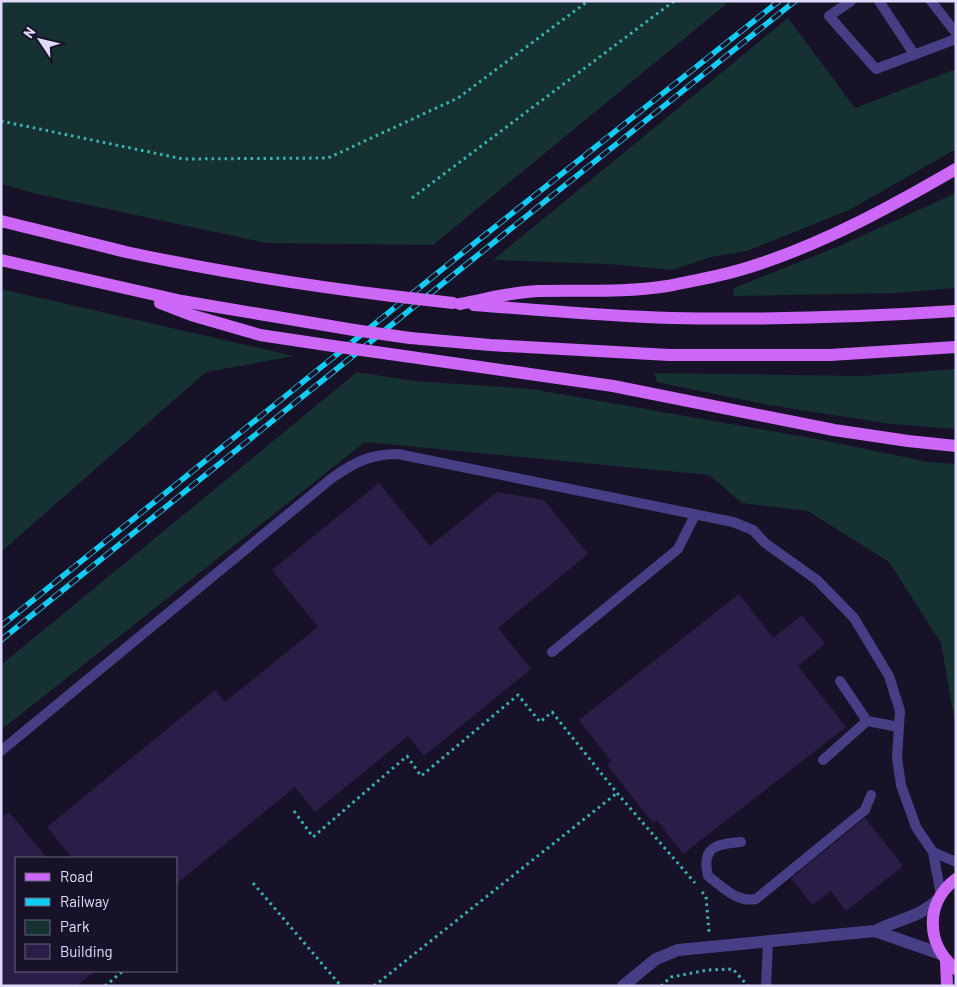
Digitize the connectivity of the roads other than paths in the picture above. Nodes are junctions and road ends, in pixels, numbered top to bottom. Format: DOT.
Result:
graph roads {
  1 [pos="852,1"];
  2 [pos="879,1"];
  3 [pos="931,1"];
  4 [pos="956,33"];
  5 [pos="956,39"];
  6 [pos="914,54"];
  7 [pos="956,169"];
  8 [pos="1,221"];
  9 [pos="1,260"];
  10 [pos="120,288"];
  11 [pos="456,304"];
  12 [pos="956,311"];
  13 [pos="956,348"];
  14 [pos="956,446"];
  15 [pos="695,515"];
  16 [pos="552,652"];
  17 [pos="840,681"];
  18 [pos="867,721"];
  19 [pos="899,727"];
  20 [pos="1,751"];
  21 [pos="823,760"];
  22 [pos="871,795"];
  23 [pos="741,842"];
  24 [pos="932,852"];
  25 [pos="956,862"];
  26 [pos="956,879"];
  27 [pos="939,897"];
  28 [pos="875,931"];
  29 [pos="768,942"];
  30 [pos="948,962"];
  31 [pos="623,986"];
  32 [pos="766,986"];
  33 [pos="948,986"];
  1 -- 6 [label="lane"];
  2 -- 6 [label="lane"];
  3 -- 4 [label="lane"];
  5 -- 6 [label="lane"];
  7 -- 11 [label="main road"];
  8 -- 11 [label="main road, bridge"];
  9 -- 10 [label="main road"];
  10 -- 13 [label="main road, bridge"];
  10 -- 14 [label="main road, bridge"];
  11 -- 12 [label="main road"];
  15 -- 16 [label="lane"];
  15 -- 19 [label="lane"];
  15 -- 20 [label="lane"];
  17 -- 18 [label="lane"];
  18 -- 19 [label="lane"];
  18 -- 21 [label="lane"];
  19 -- 24 [label="lane"];
  22 -- 23 [label="lane"];
  24 -- 25 [label="lane"];
  24 -- 27 [label="lane"];
  26 -- 27 [label="main road"];
  27 -- 28 [label="street"];
  27 -- 30 [label="main road"];
  28 -- 29 [label="street"];
  28 -- 30 [label="street"];
  29 -- 31 [label="street"];
  29 -- 32 [label="lane"];
  30 -- 33 [label="main road"];
}
